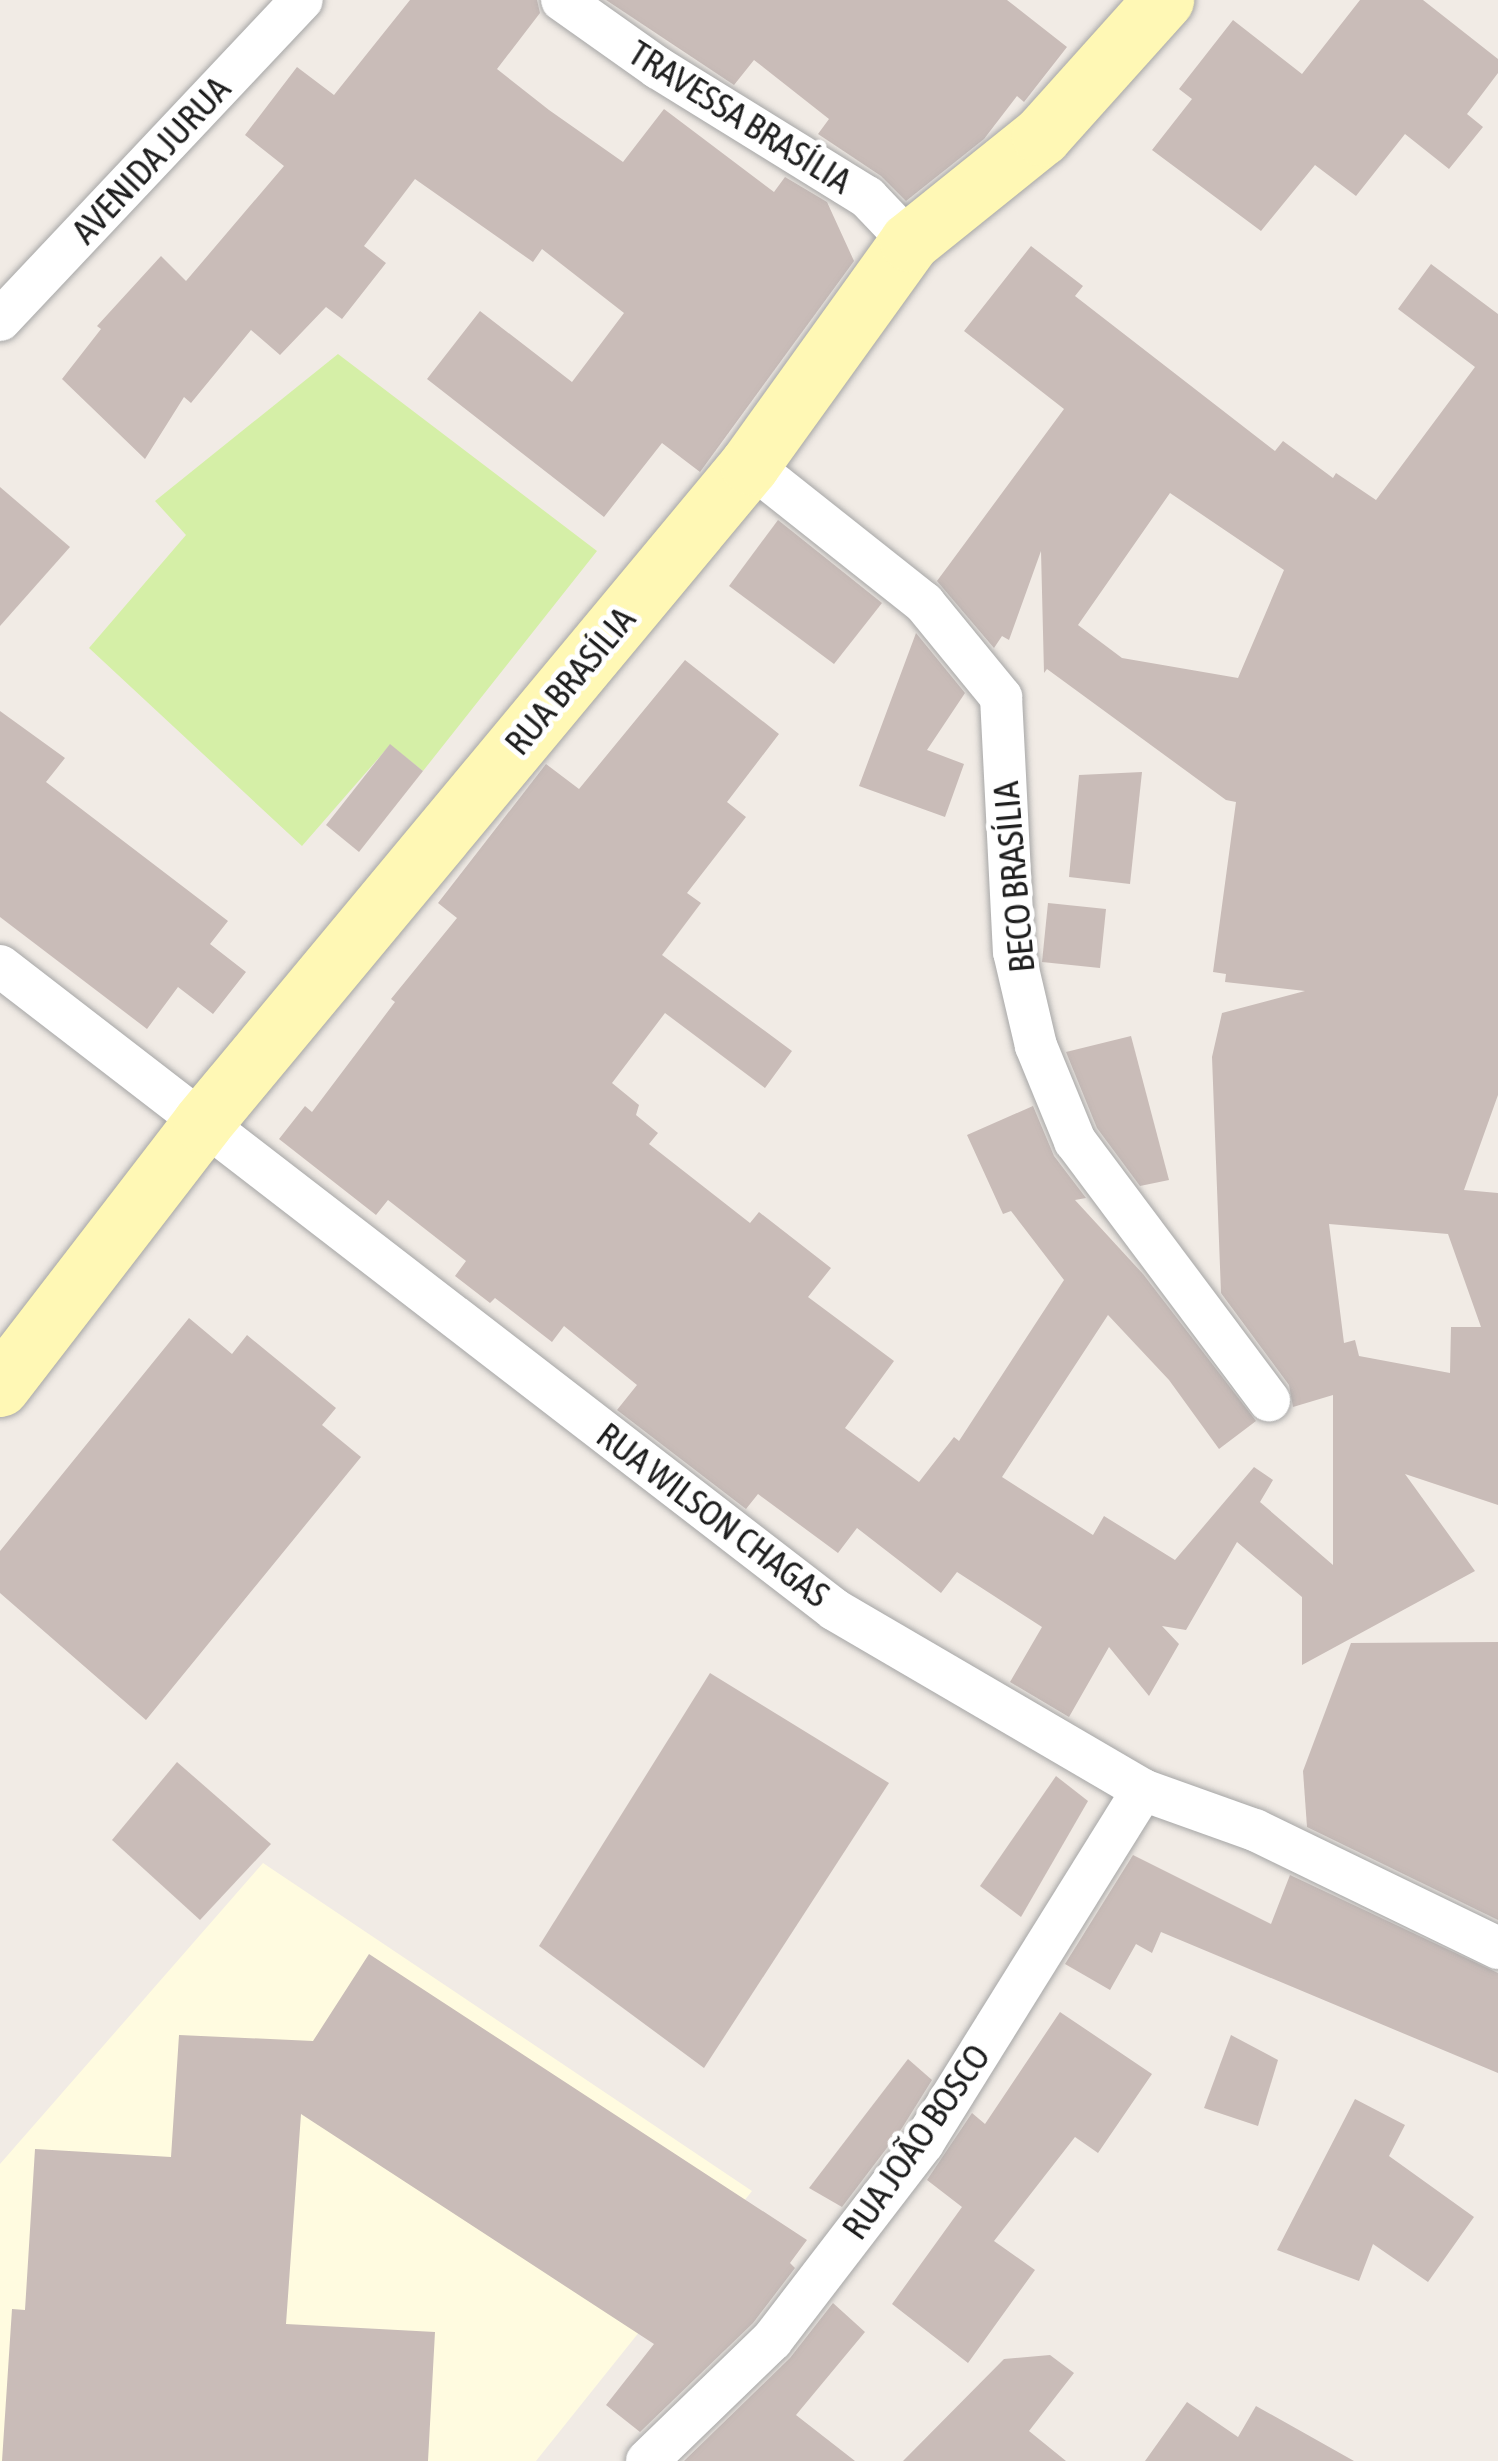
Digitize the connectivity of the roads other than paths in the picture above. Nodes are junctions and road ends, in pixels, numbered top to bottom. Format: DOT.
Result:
graph roads {
  1 [pos="302,0"];
  2 [pos="562,0"];
  3 [pos="1164,0"];
  4 [pos="910,242"];
  5 [pos="0,320"];
  6 [pos="750,465"];
  7 [pos="0,965"];
  8 [pos="202,1123"];
  9 [pos="0,1387"];
  10 [pos="1269,1400"];
  11 [pos="1143,1790"];
  12 [pos="1498,1948"];
  13 [pos="647,2461"];
  1 -- 5 [label="street, AVENIDA JURUA"];
  2 -- 4 [label="street, TRAVESSA BRASÍLIA"];
  3 -- 4 [label="street, RUA BRASÍLIA"];
  4 -- 6 [label="street, RUA BRASÍLIA"];
  6 -- 8 [label="street, RUA BRASÍLIA"];
  6 -- 10 [label="street, BECO BRASÍLIA"];
  7 -- 8 [label="street, RUA WILSON CHAGAS"];
  8 -- 9 [label="street, RUA BRASÍLIA"];
  8 -- 11 [label="street, RUA WILSON CHAGAS"];
  11 -- 12 [label="street, RUA WILSON CHAGAS"];
  11 -- 13 [label="street, RUA JOÃO BOSCO"];
}
